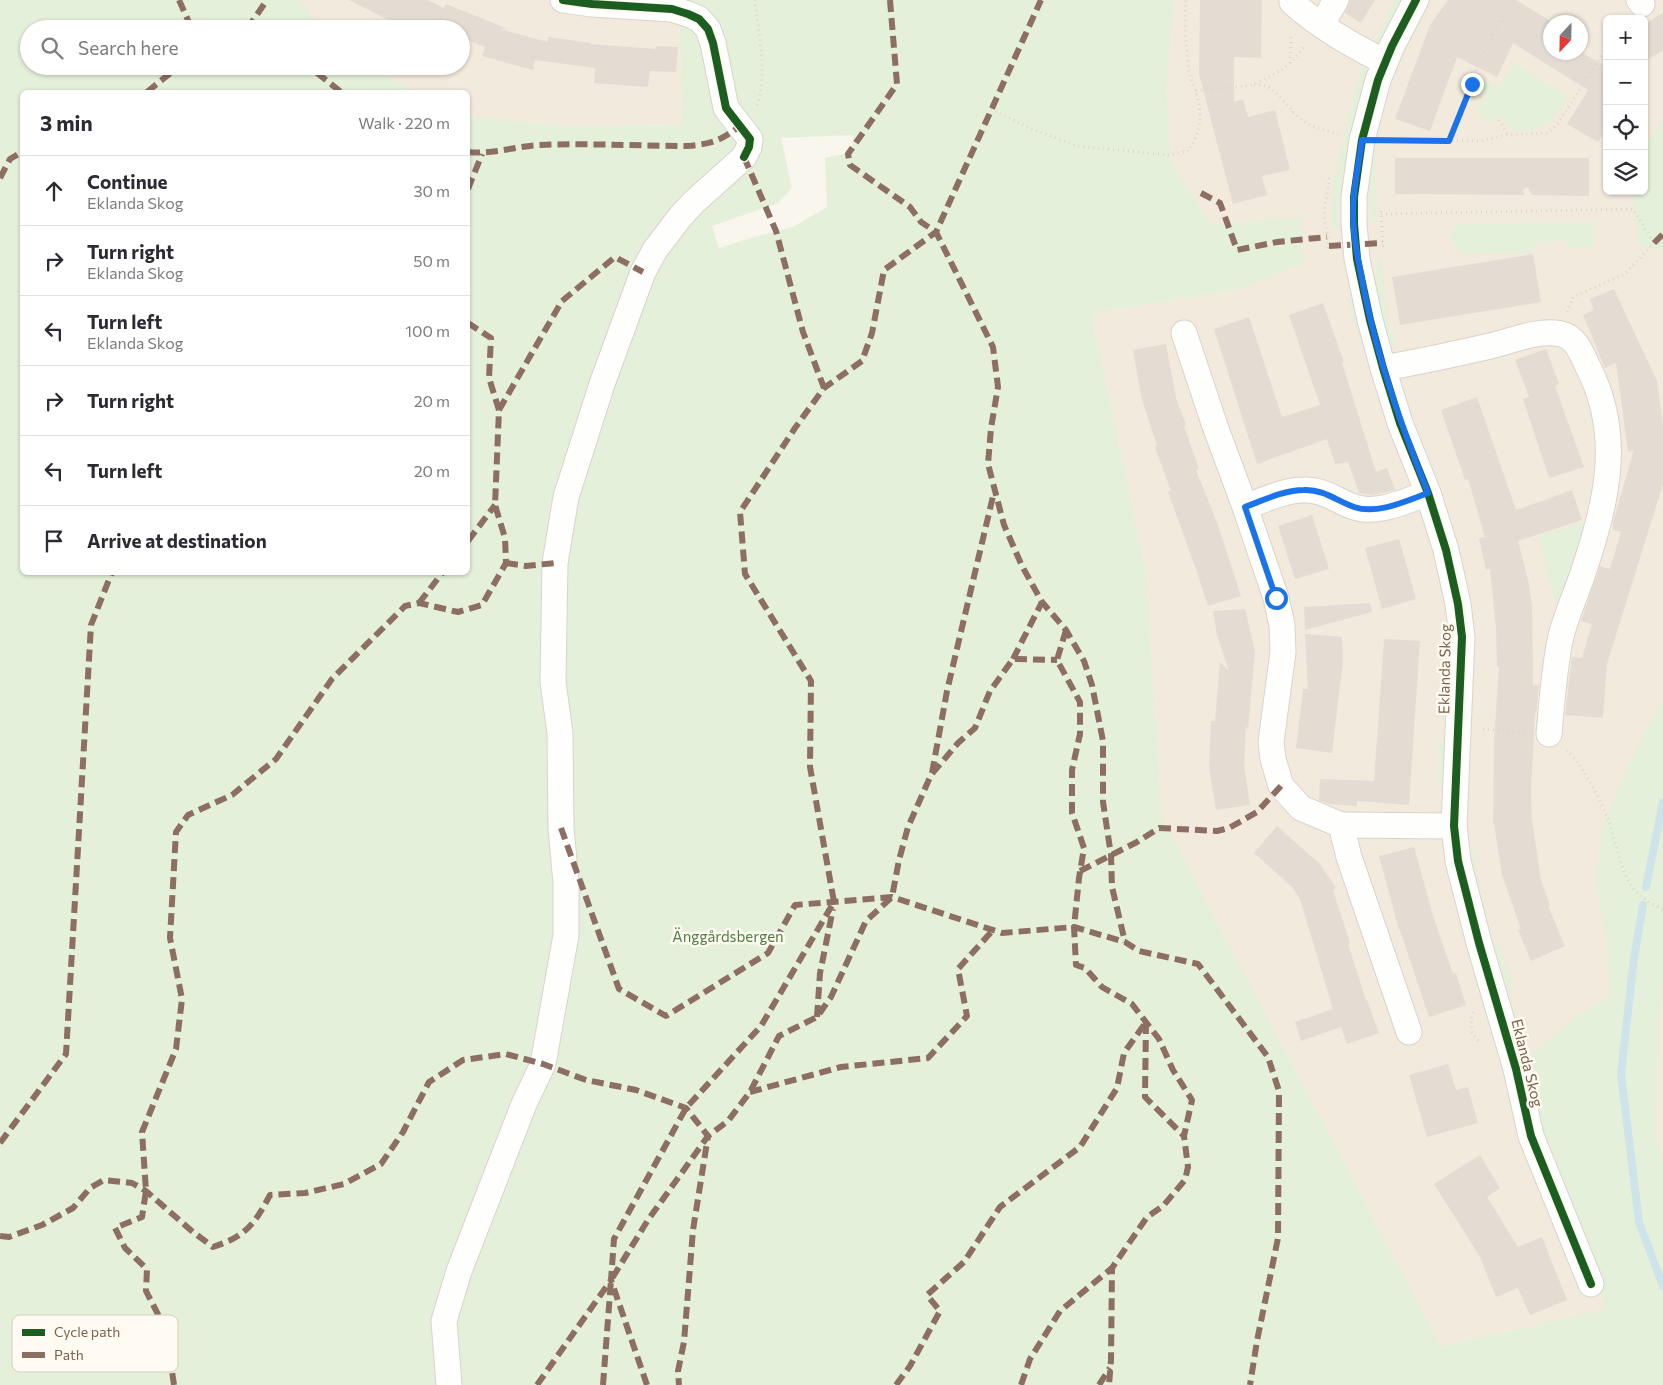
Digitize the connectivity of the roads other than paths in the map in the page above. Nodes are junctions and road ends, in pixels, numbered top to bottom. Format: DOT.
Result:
graph roads {
  1 [pos="563,0"];
  2 [pos="1292,0"];
  3 [pos="1336,0"];
  4 [pos="1416,0"];
  5 [pos="1322,24"];
  6 [pos="1385,62"];
  7 [pos="1184,333"];
  8 [pos="1383,368"];
  9 [pos="1428,493"];
  10 [pos="1245,507"];
  11 [pos="1549,734"];
  12 [pos="1340,825"];
  13 [pos="1454,826"];
  14 [pos="1409,1032"];
  15 [pos="1591,1284"];
  16 [pos="449,1385"];
  1 -- 16 [label="street"];
  2 -- 5 [label="street"];
  3 -- 5 [label="street"];
  4 -- 6 [label="street, Eklanda Skog"];
  5 -- 6 [label="street"];
  6 -- 8 [label="street, Eklanda Skog"];
  7 -- 10 [label="street"];
  8 -- 9 [label="street, Eklanda Skog"];
  8 -- 11 [label="street"];
  9 -- 10 [label="street"];
  9 -- 13 [label="street, Eklanda Skog"];
  10 -- 12 [label="street"];
  12 -- 13 [label="street"];
  12 -- 14 [label="street"];
  13 -- 15 [label="street, Eklanda Skog"];
}
